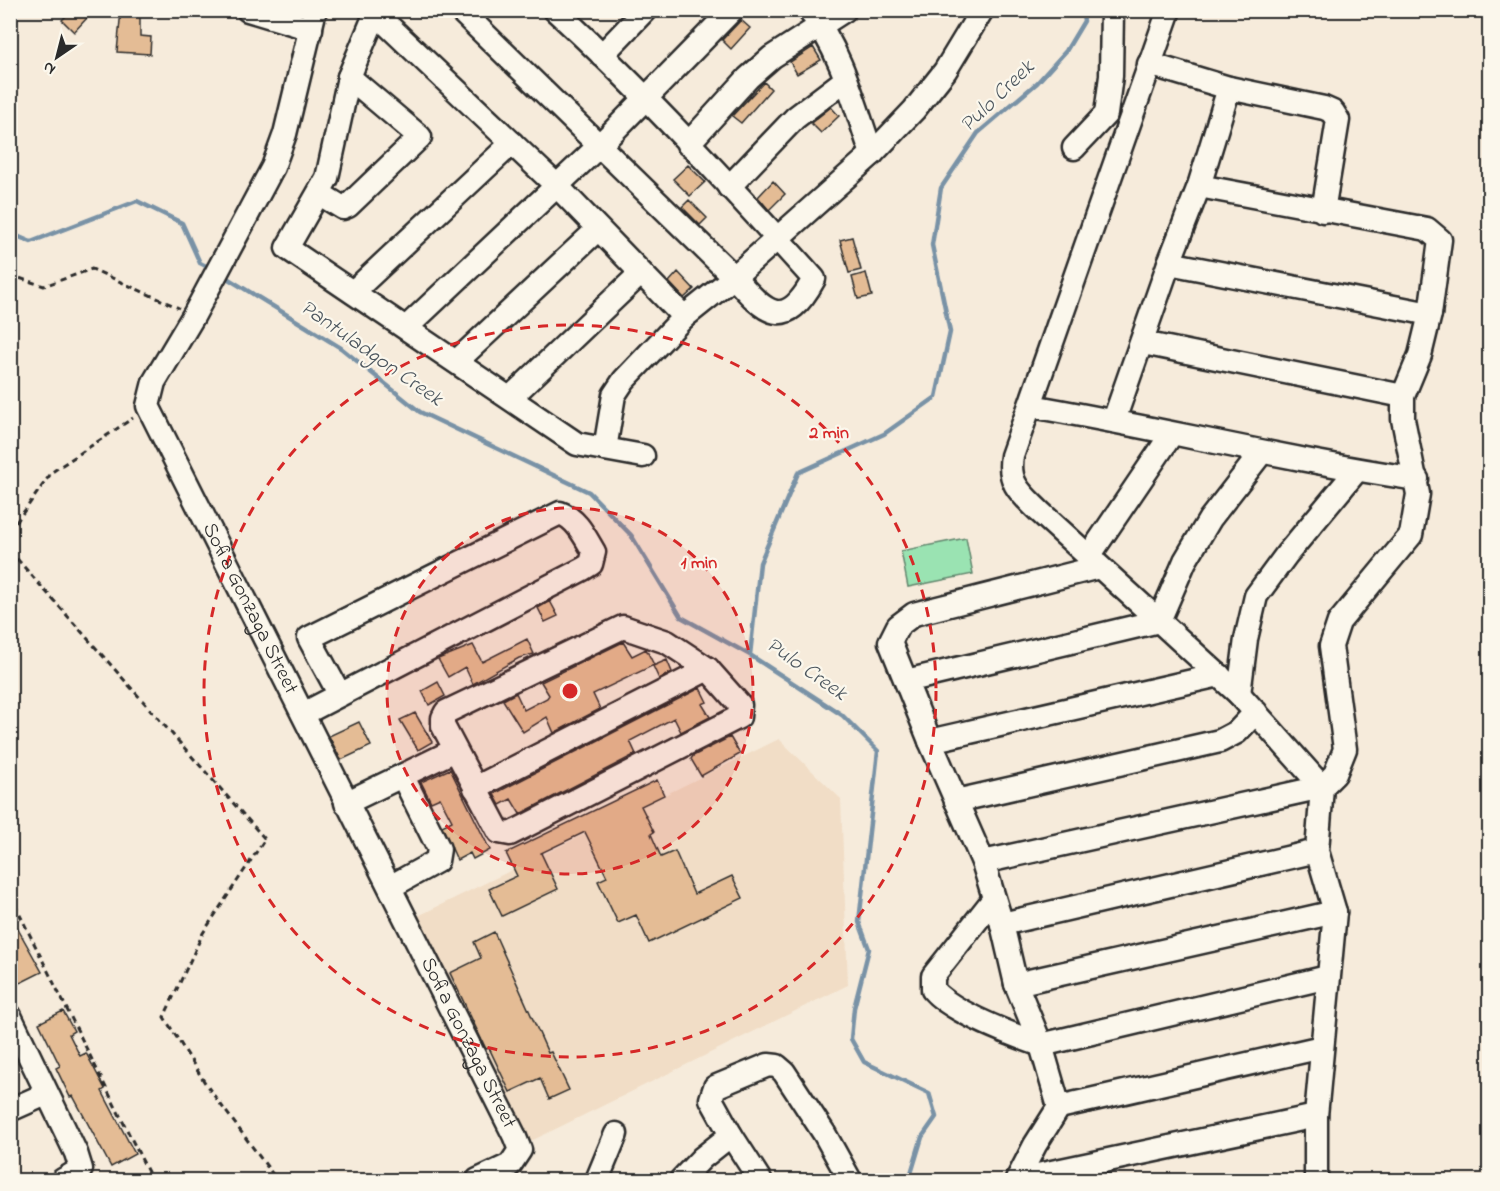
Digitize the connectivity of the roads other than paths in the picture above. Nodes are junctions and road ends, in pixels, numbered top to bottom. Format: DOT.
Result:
graph roads {
  1 [pos="248,10"];
  2 [pos="460,10"];
  3 [pos="645,10"];
  4 [pos="732,10"];
  5 [pos="845,10"];
  6 [pos="982,10"];
  7 [pos="1112,10"];
  8 [pos="1170,11"];
  9 [pos="377,12"];
  10 [pos="560,12"];
  11 [pos="815,17"];
  12 [pos="313,20"];
  13 [pos="602,55"];
  14 [pos="1149,64"];
  15 [pos="349,77"];
  16 [pos="845,80"];
  17 [pos="1228,87"];
  18 [pos="645,100"];
  19 [pos="512,143"];
  20 [pos="688,144"];
  21 [pos="599,146"];
  22 [pos="1074,148"];
  23 [pos="872,154"];
  24 [pos="557,186"];
  25 [pos="1199,186"];
  26 [pos="729,187"];
  27 [pos="320,194"];
  28 [pos="1323,211"];
  29 [pos="598,229"];
  30 [pos="777,238"];
  31 [pos="1169,263"];
  32 [pos="641,273"];
  33 [pos="734,277"];
  34 [pos="353,292"];
  35 [pos="1430,314"];
  36 [pos="684,317"];
  37 [pos="407,327"];
  38 [pos="1143,343"];
  39 [pos="457,361"];
  40 [pos="1404,396"];
  41 [pos="510,398"];
  42 [pos="1030,406"];
  43 [pos="1114,420"];
  44 [pos="1171,435"];
  45 [pos="605,449"];
  46 [pos="1262,452"];
  47 [pos="643,456"];
  48 [pos="1357,470"];
  49 [pos="1417,478"];
  50 [pos="1094,562"];
  51 [pos="1159,621"];
  52 [pos="309,638"];
  53 [pos="273,653"];
  54 [pos="708,669"];
  55 [pos="1219,675"];
  56 [pos="906,681"];
  57 [pos="1239,694"];
  58 [pos="340,695"];
  59 [pos="1256,712"];
  60 [pos="303,714"];
  61 [pos="930,741"];
  62 [pos="455,750"];
  63 [pos="403,777"];
  64 [pos="1322,787"];
  65 [pos="475,788"];
  66 [pos="957,801"];
  67 [pos="346,803"];
  68 [pos="1317,851"];
  69 [pos="982,862"];
  70 [pos="390,887"];
  71 [pos="993,900"];
  72 [pos="1335,912"];
  73 [pos="1002,924"];
  74 [pos="1328,977"];
  75 [pos="1016,984"];
  76 [pos="10,1016"];
  77 [pos="1041,1045"];
  78 [pos="1322,1047"];
  79 [pos="46,1094"];
  80 [pos="1059,1107"];
  81 [pos="10,1110"];
  82 [pos="1316,1116"];
  83 [pos="616,1134"];
  84 [pos="731,1135"];
  85 [pos="489,1178"];
  86 [pos="63,1180"];
  87 [pos="597,1180"];
  88 [pos="681,1180"];
  89 [pos="760,1180"];
  90 [pos="850,1180"];
  91 [pos="1018,1180"];
  92 [pos="1316,1180"];
  1 -- 12 [label="street"];
  2 -- 21 [label="street"];
  3 -- 13 [label="street"];
  4 -- 18 [label="street"];
  5 -- 11 [label="street"];
  6 -- 23 [label="street"];
  7 -- 22 [label="street"];
  8 -- 14 [label="street"];
  9 -- 15 [label="street"];
  9 -- 19 [label="street"];
  10 -- 13 [label="street"];
  11 -- 16 [label="street"];
  11 -- 20 [label="street"];
  12 -- 53 [label="street, Sofia Gonzaga Street"];
  13 -- 18 [label="street"];
  14 -- 17 [label="street"];
  14 -- 42 [label="street"];
  15 -- 27 [label="street"];
  15 -- 27 [label="street"];
  16 -- 23 [label="street"];
  16 -- 26 [label="street"];
  17 -- 25 [label="street"];
  17 -- 28 [label="street"];
  18 -- 20 [label="street"];
  18 -- 21 [label="street"];
  19 -- 24 [label="street"];
  19 -- 34 [label="street"];
  20 -- 26 [label="street"];
  21 -- 24 [label="street"];
  21 -- 33 [label="street"];
  23 -- 30 [label="street"];
  24 -- 29 [label="street"];
  24 -- 37 [label="street"];
  25 -- 28 [label="street"];
  25 -- 31 [label="street"];
  26 -- 30 [label="street"];
  27 -- 34 [label="street"];
  28 -- 35 [label="street"];
  29 -- 32 [label="street"];
  29 -- 39 [label="street"];
  30 -- 33 [label="street"];
  30 -- 33 [label="street"];
  31 -- 35 [label="street"];
  31 -- 38 [label="street"];
  32 -- 36 [label="street"];
  32 -- 41 [label="street"];
  33 -- 36 [label="street"];
  34 -- 37 [label="street"];
  35 -- 40 [label="street"];
  36 -- 45 [label="street"];
  37 -- 39 [label="street"];
  38 -- 40 [label="street"];
  38 -- 43 [label="street"];
  39 -- 41 [label="street"];
  40 -- 49 [label="street"];
  41 -- 45 [label="street"];
  42 -- 43 [label="street"];
  42 -- 50 [label="street"];
  43 -- 44 [label="street"];
  44 -- 46 [label="street"];
  44 -- 50 [label="street"];
  45 -- 47 [label="street"];
  46 -- 48 [label="street"];
  46 -- 51 [label="street"];
  48 -- 49 [label="street"];
  48 -- 57 [label="street"];
  49 -- 64 [label="street"];
  50 -- 51 [label="street"];
  50 -- 56 [label="street"];
  51 -- 55 [label="street"];
  51 -- 56 [label="street"];
  52 -- 53 [label="street"];
  52 -- 58 [label="street"];
  52 -- 58 [label="street"];
  53 -- 60 [label="street, Sofia Gonzaga Street"];
  54 -- 62 [label="street"];
  54 -- 65 [label="street"];
  54 -- 65 [label="street"];
  55 -- 57 [label="street"];
  55 -- 61 [label="street"];
  56 -- 61 [label="street"];
  57 -- 59 [label="street"];
  58 -- 60 [label="street"];
  59 -- 64 [label="street"];
  59 -- 66 [label="street"];
  60 -- 67 [label="street, Sofia Gonzaga Street"];
  61 -- 66 [label="street"];
  62 -- 63 [label="street"];
  62 -- 65 [label="street"];
  63 -- 67 [label="street"];
  63 -- 70 [label="street"];
  64 -- 68 [label="street"];
  64 -- 69 [label="street"];
  66 -- 69 [label="street"];
  67 -- 70 [label="street, Sofia Gonzaga Street"];
  68 -- 72 [label="street"];
  68 -- 73 [label="street"];
  69 -- 71 [label="street"];
  70 -- 85 [label="street, Sofia Gonzaga Street"];
  71 -- 73 [label="street"];
  71 -- 77 [label="street"];
  72 -- 74 [label="street"];
  72 -- 75 [label="street"];
  73 -- 75 [label="street"];
  74 -- 77 [label="street"];
  74 -- 78 [label="street"];
  75 -- 77 [label="street"];
  76 -- 79 [label="street"];
  77 -- 80 [label="street"];
  78 -- 80 [label="street"];
  78 -- 82 [label="street"];
  79 -- 81 [label="street"];
  79 -- 86 [label="street"];
  80 -- 91 [label="street"];
  82 -- 91 [label="street"];
  82 -- 92 [label="street"];
  83 -- 87 [label="street"];
  84 -- 88 [label="street"];
  84 -- 89 [label="street"];
  84 -- 90 [label="street"];
}
